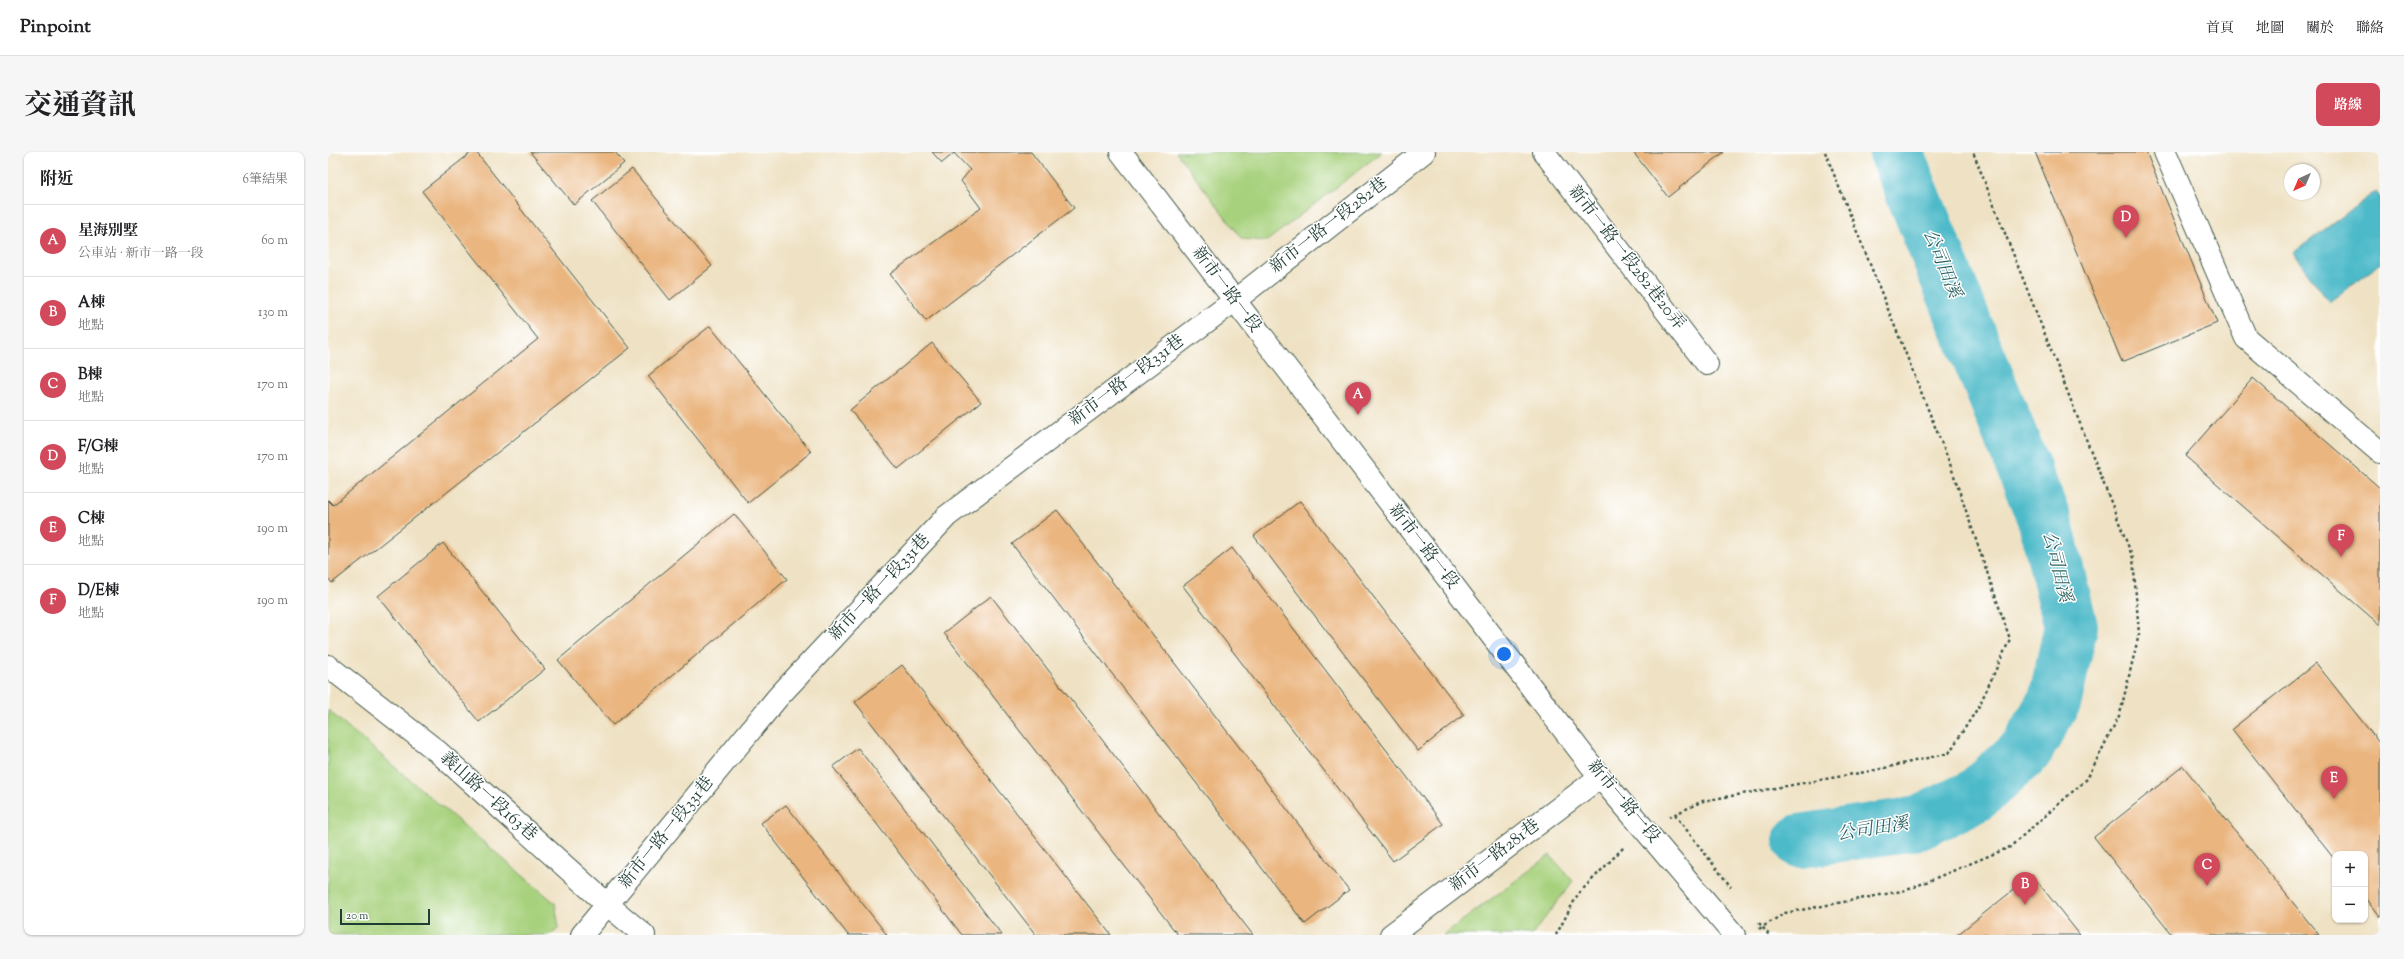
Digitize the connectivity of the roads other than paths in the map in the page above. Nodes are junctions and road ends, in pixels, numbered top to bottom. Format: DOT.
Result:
graph roads {
  1 [pos="1121,152"];
  2 [pos="1424,152"];
  3 [pos="1544,152"];
  4 [pos="2165,152"];
  5 [pos="1234,301"];
  6 [pos="1707,364"];
  7 [pos="2380,452"];
  8 [pos="328,666"];
  9 [pos="1600,777"];
  10 [pos="608,905"];
  11 [pos="582,935"];
  12 [pos="644,935"];
  13 [pos="1391,935"];
  14 [pos="1734,935"];
  1 -- 5 [label="street, 新市一路一段"];
  2 -- 5 [label="street, 新市一路一段282巷"];
  3 -- 6 [label="street, 新市一路一段282巷20弄"];
  4 -- 7 [label="street"];
  5 -- 9 [label="street, 新市一路一段"];
  5 -- 10 [label="street, 新市一路一段331巷"];
  8 -- 10 [label="street, 義山路一段163巷"];
  9 -- 13 [label="street, 新市一路281巷"];
  9 -- 14 [label="street, 新市一路一段"];
  10 -- 11 [label="street, 新市一路一段331巷"];
  10 -- 12 [label="street, 義山路一段163巷"];
}
